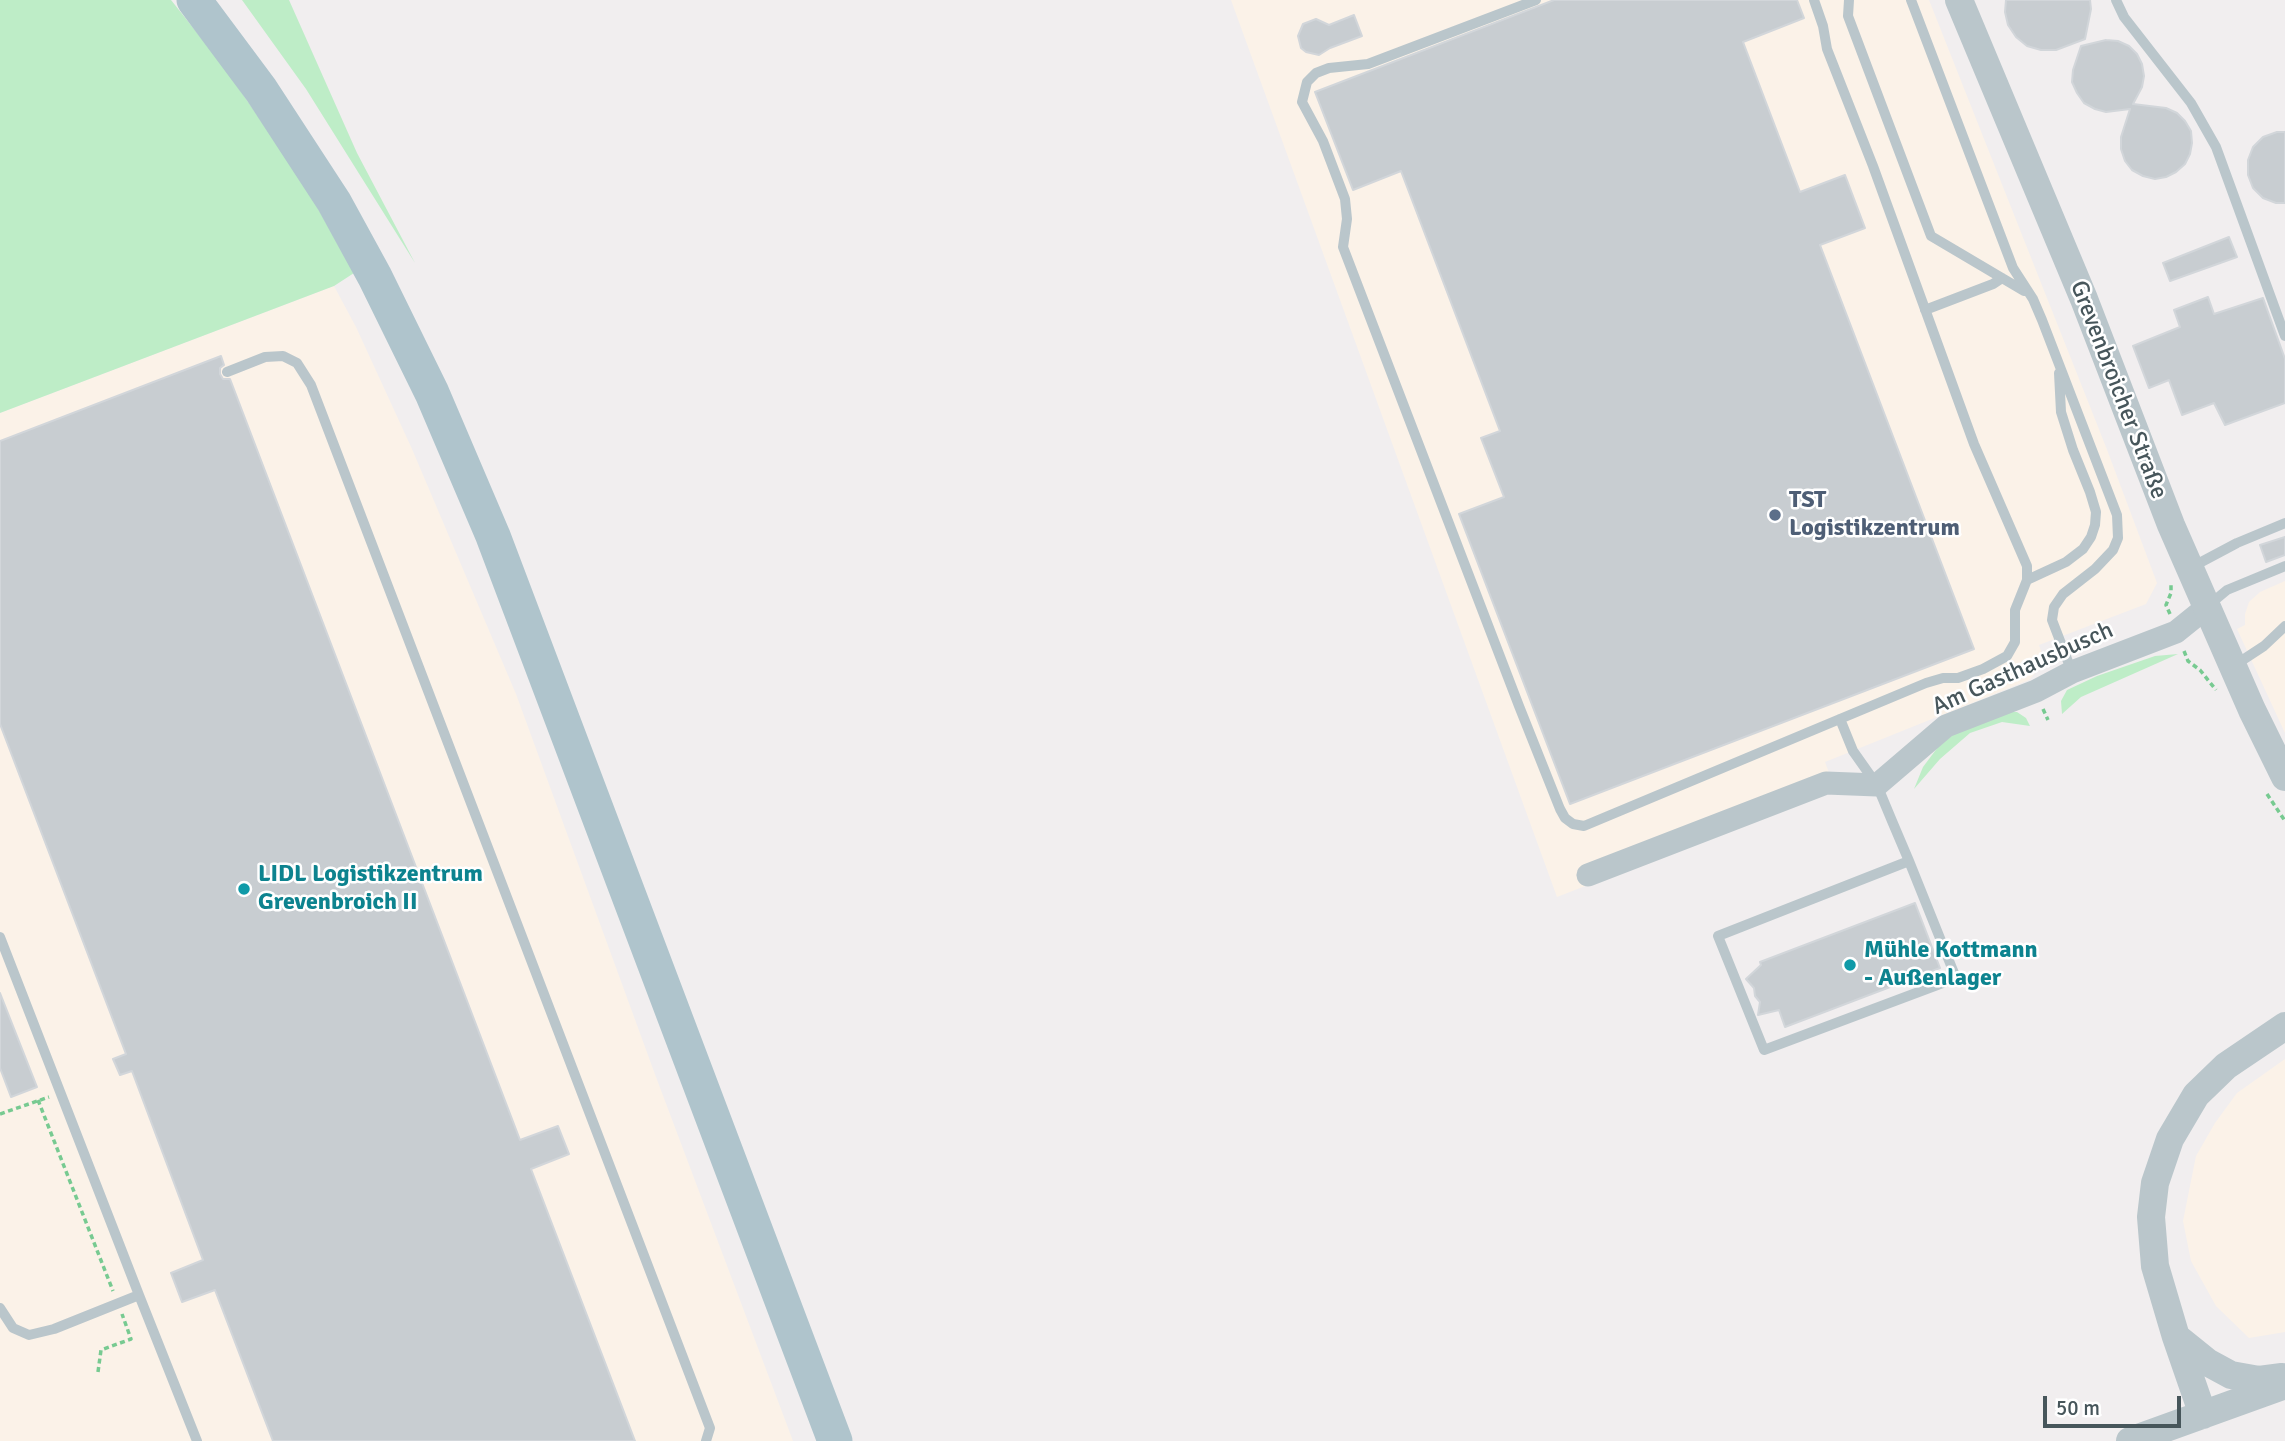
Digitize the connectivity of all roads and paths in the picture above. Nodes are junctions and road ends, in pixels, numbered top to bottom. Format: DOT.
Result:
graph roads {
  1 [pos="194,0"];
  2 [pos="1536,0"];
  3 [pos="1814,0"];
  4 [pos="1849,0"];
  5 [pos="1911,0"];
  6 [pos="1959,0"];
  7 [pos="2116,0"];
  8 [pos="2003,278"];
  9 [pos="2029,294"];
  10 [pos="1925,310"];
  11 [pos="2285,336"];
  12 [pos="2059,363"];
  13 [pos="227,372"];
  14 [pos="2285,523"];
  15 [pos="2285,566"];
  16 [pos="2190,568"];
  17 [pos="2027,580"];
  18 [pos="2207,607"];
  19 [pos="2285,626"];
  20 [pos="2233,666"];
  21 [pos="2072,672"];
  22 [pos="1840,719"];
  23 [pos="2285,777"];
  24 [pos="1877,785"];
  25 [pos="1909,861"];
  26 [pos="1588,875"];
  27 [pos="0,937"];
  28 [pos="2285,1026"];
  29 [pos="60,1092"];
  30 [pos="38,1100"];
  31 [pos="0,1114"];
  32 [pos="139,1295"];
  33 [pos="118,1303"];
  34 [pos="0,1308"];
  35 [pos="2176,1337"];
  36 [pos="98,1371"];
  37 [pos="2285,1377"];
  38 [pos="2285,1385"];
  39 [pos="2203,1415"];
  40 [pos="197,1441"];
  41 [pos="706,1441"];
  42 [pos="835,1441"];
  43 [pos="2130,1441"];
  1 -- 42 [label="main road"];
  2 -- 22 [label="lane"];
  3 -- 10 [label="lane"];
  4 -- 8 [label="lane"];
  5 -- 9 [label="lane"];
  6 -- 16 [label="street, Grevenbroicher Straße"];
  7 -- 11 [label="lane"];
  8 -- 9 [label="lane"];
  8 -- 10 [label="lane"];
  9 -- 12 [label="lane"];
  10 -- 17 [label="lane"];
  12 -- 17 [label="lane"];
  12 -- 21 [label="lane"];
  13 -- 41 [label="lane"];
  14 -- 16 [label="lane"];
  15 -- 18 [label="lane"];
  16 -- 18 [label="street, Grevenbroicher Straße"];
  17 -- 22 [label="lane"];
  18 -- 20 [label="street, Grevenbroicher Straße"];
  18 -- 21 [label="street, Am Gasthausbusch"];
  19 -- 20 [label="lane"];
  20 -- 23 [label="street, Grevenbroicher Straße"];
  21 -- 24 [label="street, Am Gasthausbusch"];
  22 -- 24 [label="lane"];
  24 -- 25 [label="lane"];
  24 -- 26 [label="street"];
  25 -- 25 [label="lane"];
  27 -- 29 [label="lane"];
  28 -- 35 [label="street"];
  29 -- 30 [label="path"];
  29 -- 32 [label="lane"];
  30 -- 31 [label="path"];
  30 -- 33 [label="path"];
  32 -- 33 [label="lane"];
  32 -- 40 [label="lane"];
  33 -- 34 [label="lane"];
  33 -- 36 [label="path"];
  35 -- 37 [label="street"];
  35 -- 39 [label="street"];
  38 -- 39 [label="street"];
  39 -- 43 [label="street"];
}
